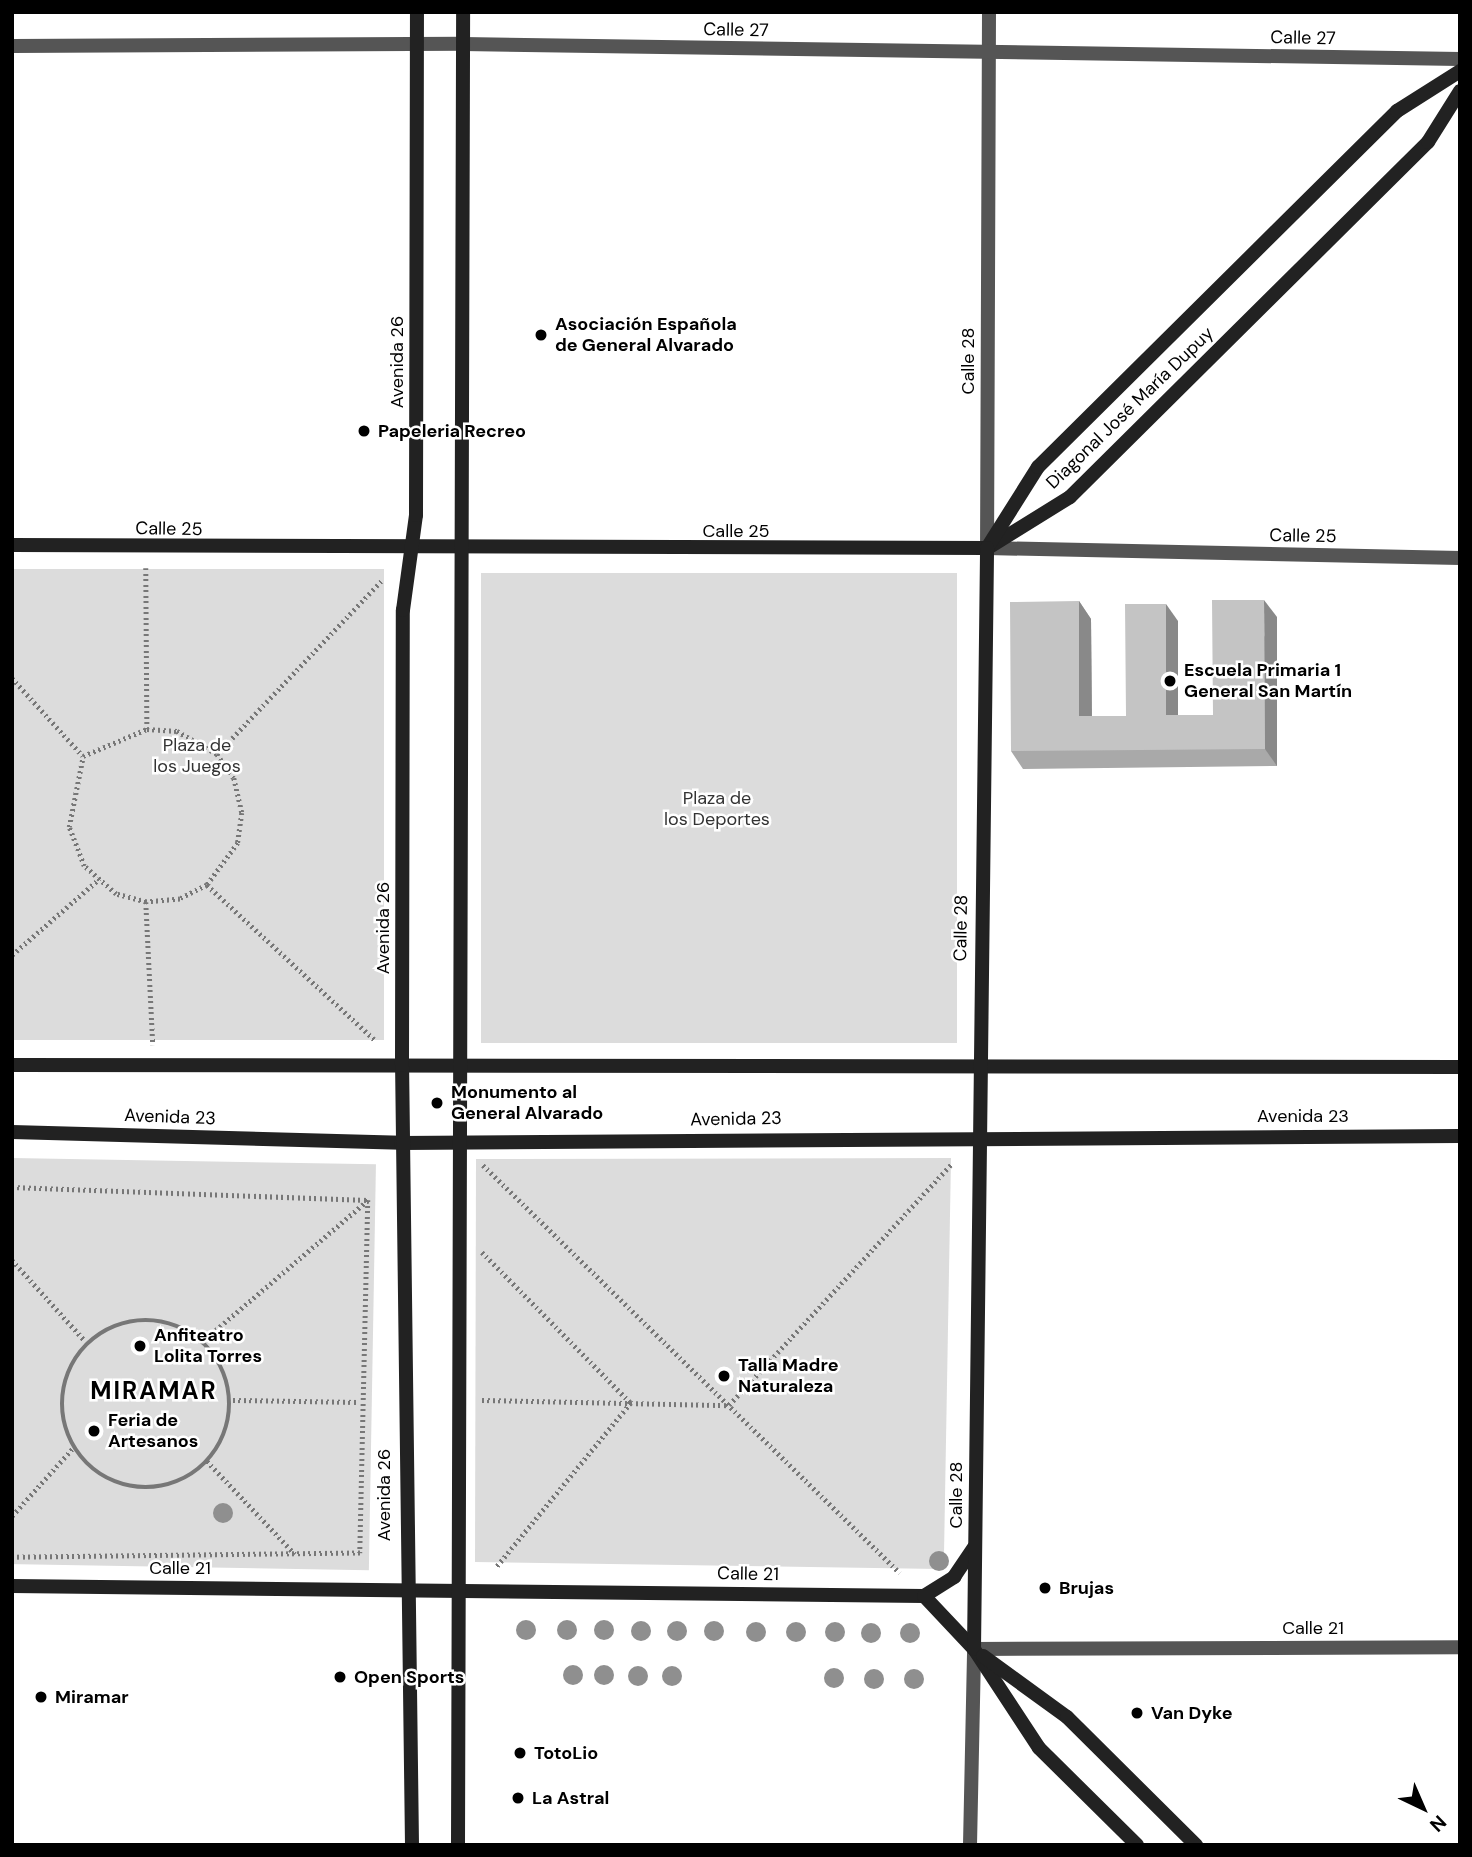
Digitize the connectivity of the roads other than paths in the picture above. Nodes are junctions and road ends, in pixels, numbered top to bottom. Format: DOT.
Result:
graph roads {
  1 [pos="418,12"];
  2 [pos="463,12"];
  3 [pos="989,12"];
  4 [pos="417,44"];
  5 [pos="463,44"];
  6 [pos="12,46"];
  7 [pos="989,54"];
  8 [pos="1460,58"];
  9 [pos="1460,71"];
  10 [pos="1460,90"];
  11 [pos="12,545"];
  12 [pos="986,548"];
  13 [pos="410,551"];
  14 [pos="462,551"];
  15 [pos="1460,558"];
  16 [pos="12,1065"];
  17 [pos="402,1065"];
  18 [pos="460,1065"];
  19 [pos="978,1066"];
  20 [pos="1460,1067"];
  21 [pos="12,1132"];
  22 [pos="978,1134"];
  23 [pos="1460,1136"];
  24 [pos="401,1143"];
  25 [pos="460,1143"];
  26 [pos="975,1544"];
  27 [pos="12,1586"];
  28 [pos="404,1588"];
  29 [pos="459,1588"];
  30 [pos="924,1597"];
  31 [pos="1460,1647"];
  32 [pos="974,1649"];
  33 [pos="412,1845"];
  34 [pos="458,1845"];
  35 [pos="970,1845"];
  36 [pos="1137,1845"];
  37 [pos="1196,1845"];
  1 -- 4 [label="main road, Avenida 26"];
  2 -- 5 [label="main road"];
  3 -- 7 [label="street, Calle 28"];
  4 -- 5 [label="street, Calle 27"];
  4 -- 6 [label="street, Calle 27"];
  4 -- 13 [label="main road, Avenida 26"];
  5 -- 7 [label="street, Calle 27"];
  5 -- 14 [label="main road"];
  7 -- 8 [label="street, Calle 27"];
  7 -- 12 [label="street, Calle 28"];
  9 -- 12 [label="main road, Diagonal José María Dupuy"];
  10 -- 12 [label="main road, Diagonal José María Dupuy"];
  11 -- 13 [label="main road, Calle 25"];
  12 -- 14 [label="main road, Calle 25"];
  12 -- 15 [label="street, Calle 25"];
  12 -- 19 [label="main road, Calle 28"];
  13 -- 14 [label="main road, Calle 25"];
  13 -- 17 [label="main road, Avenida 26"];
  14 -- 18 [label="main road"];
  16 -- 17 [label="main road"];
  17 -- 18 [label="main road"];
  17 -- 24 [label="main road, Avenida 26"];
  18 -- 19 [label="main road"];
  18 -- 25 [label="main road"];
  19 -- 20 [label="main road"];
  19 -- 22 [label="main road, Calle 28"];
  21 -- 24 [label="main road, Avenida 23"];
  22 -- 23 [label="main road, Avenida 23"];
  22 -- 25 [label="main road, Avenida 23"];
  22 -- 26 [label="main road, Calle 28"];
  24 -- 25 [label="main road, Avenida 23"];
  24 -- 28 [label="main road, Avenida 26"];
  25 -- 29 [label="main road"];
  26 -- 30 [label="main road"];
  26 -- 32 [label="main road, Calle 28"];
  27 -- 28 [label="main road, Calle 21"];
  28 -- 29 [label="main road, Calle 21"];
  28 -- 33 [label="main road, Avenida 26"];
  29 -- 30 [label="main road, Calle 21"];
  29 -- 34 [label="main road"];
  30 -- 32 [label="main road"];
  31 -- 32 [label="street, Calle 21"];
  32 -- 35 [label="street, Calle 28"];
  32 -- 36 [label="main road"];
  32 -- 37 [label="main road"];
}
